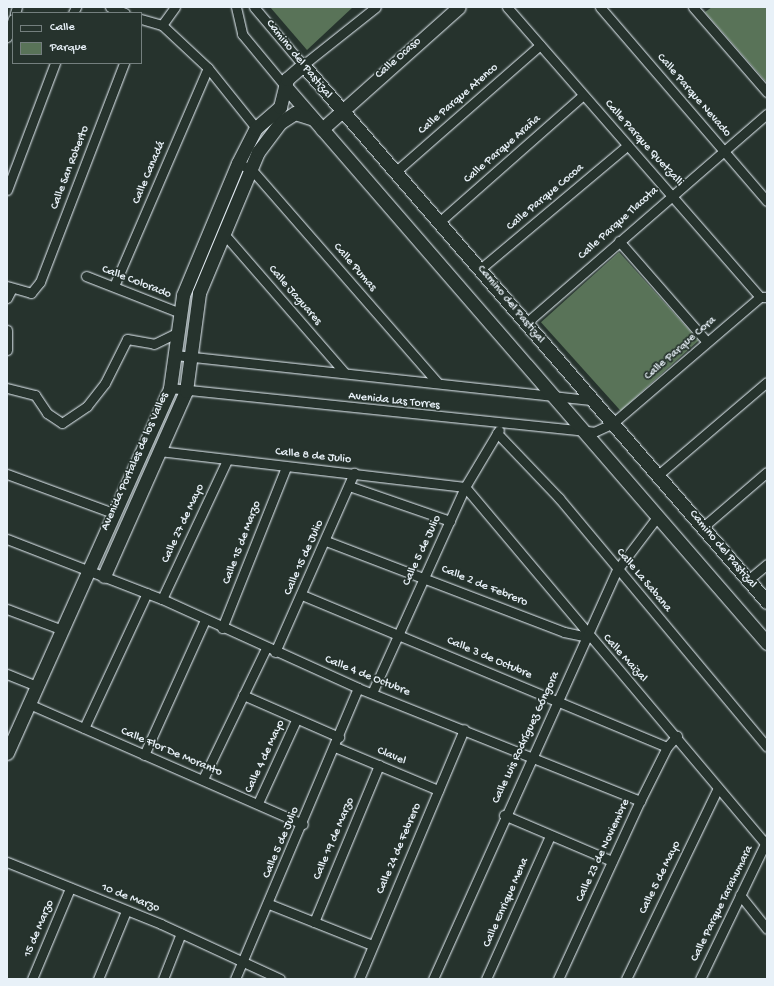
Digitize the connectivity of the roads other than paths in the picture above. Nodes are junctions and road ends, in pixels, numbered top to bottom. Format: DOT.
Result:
graph roads {
  1 [pos="110,7"];
  2 [pos="175,7"];
  3 [pos="236,7"];
  4 [pos="254,7"];
  5 [pos="376,7"];
  6 [pos="459,7"];
  7 [pos="507,7"];
  8 [pos="600,7"];
  9 [pos="696,8"];
  10 [pos="122,12"];
  11 [pos="142,19"];
  12 [pos="12,22"];
  13 [pos="162,25"];
  14 [pos="7,37"];
  15 [pos="540,45"];
  16 [pos="55,64"];
  17 [pos="124,64"];
  18 [pos="303,65"];
  19 [pos="208,68"];
  20 [pos="285,86"];
  21 [pos="767,92"];
  22 [pos="583,95"];
  23 [pos="340,112"];
  24 [pos="767,114"];
  25 [pos="318,124"];
  26 [pos="256,128"];
  27 [pos="628,145"];
  28 [pos="724,149"];
  29 [pos="238,163"];
  30 [pos="252,170"];
  31 [pos="394,173"];
  32 [pos="7,190"];
  33 [pos="672,194"];
  34 [pos="767,201"];
  35 [pos="438,223"];
  36 [pos="224,234"];
  37 [pos="619,241"];
  38 [pos="479,270"];
  39 [pos="86,276"];
  40 [pos="114,286"];
  41 [pos="10,287"];
  42 [pos="764,297"];
  43 [pos="7,298"];
  44 [pos="178,312"];
  45 [pos="525,324"];
  46 [pos="8,330"];
  47 [pos="177,333"];
  48 [pos="707,342"];
  49 [pos="7,350"];
  50 [pos="175,355"];
  51 [pos="193,357"];
  52 [pos="346,373"];
  53 [pos="437,382"];
  54 [pos="767,382"];
  55 [pos="7,388"];
  56 [pos="170,388"];
  57 [pos="186,391"];
  58 [pos="554,397"];
  59 [pos="591,400"];
  60 [pos="613,423"];
  61 [pos="504,425"];
  62 [pos="497,433"];
  63 [pos="585,433"];
  64 [pos="159,451"];
  65 [pos="227,460"];
  66 [pos="286,467"];
  67 [pos="767,472"];
  68 [pos="354,473"];
  69 [pos="7,474"];
  70 [pos="658,475"];
  71 [pos="349,486"];
  72 [pos="465,487"];
  73 [pos="113,513"];
  74 [pos="658,516"];
  75 [pos="450,522"];
  76 [pos="703,527"];
  77 [pos="7,539"];
  78 [pos="326,541"];
  79 [pos="767,564"];
  80 [pos="88,569"];
  81 [pos="618,570"];
  82 [pos="104,576"];
  83 [pos="425,576"];
  84 [pos="748,580"];
  85 [pos="147,593"];
  86 [pos="302,595"];
  87 [pos="162,599"];
  88 [pos="767,602"];
  89 [pos="7,609"];
  90 [pos="205,620"];
  91 [pos="222,628"];
  92 [pos="60,630"];
  93 [pos="398,634"];
  94 [pos="588,637"];
  95 [pos="767,643"];
  96 [pos="266,648"];
  97 [pos="275,652"];
  98 [pos="7,674"];
  99 [pos="36,686"];
  100 [pos="358,688"];
  101 [pos="372,693"];
  102 [pos="243,695"];
  103 [pos="558,701"];
  104 [pos="29,704"];
  105 [pos="296,720"];
  106 [pos="84,728"];
  107 [pos="464,729"];
  108 [pos="677,736"];
  109 [pos="339,737"];
  110 [pos="9,744"];
  111 [pos="335,747"];
  112 [pos="667,747"];
  113 [pos="767,747"];
  114 [pos="144,755"];
  115 [pos="531,755"];
  116 [pos="379,765"];
  117 [pos="202,779"];
  118 [pos="718,788"];
  119 [pos="438,790"];
  120 [pos="640,801"];
  121 [pos="258,803"];
  122 [pos="504,815"];
  123 [pos="303,824"];
  124 [pos="550,836"];
  125 [pos="766,843"];
  126 [pos="7,862"];
  127 [pos="612,862"];
  128 [pos="70,888"];
  129 [pos="740,894"];
  130 [pos="269,904"];
  131 [pos="126,911"];
  132 [pos="314,922"];
  133 [pos="767,929"];
  134 [pos="181,934"];
  135 [pos="372,945"];
  136 [pos="243,962"];
  137 [pos="32,979"];
  138 [pos="98,979"];
  139 [pos="163,979"];
  140 [pos="236,979"];
  141 [pos="280,979"];
  142 [pos="359,979"];
  143 [pos="433,979"];
  144 [pos="486,979"];
  145 [pos="558,979"];
  146 [pos="626,979"];
  147 [pos="700,979"];
  1 -- 10 [label="street"];
  2 -- 13 [label="street"];
  3 -- 20 [label="street"];
  4 -- 18 [label="street, Camino del Pastizal"];
  5 -- 18 [label="street"];
  6 -- 23 [label="street, Calle Ocaso"];
  7 -- 15 [label="street, Calle Parque Quetzalli"];
  8 -- 28 [label="street, Calle Parque Nevado"];
  9 -- 21 [label="street"];
  11 -- 13 [label="street"];
  12 -- 14 [label="street"];
  13 -- 19 [label="street"];
  15 -- 22 [label="street, Calle Parque Quetzalli"];
  15 -- 31 [label="street, Calle Parque Atenco"];
  16 -- 32 [label="street"];
  17 -- 41 [label="street, Calle San Roberto"];
  18 -- 20 [label="street"];
  18 -- 23 [label="street, Camino del Pastizal"];
  19 -- 26 [label="street"];
  19 -- 40 [label="street, Calle Canadá"];
  20 -- 25 [label="street"];
  20 -- 26 [label="street"];
  22 -- 27 [label="street, Calle Parque Quetzalli"];
  22 -- 35 [label="street, Calle Parque Araña"];
  23 -- 25 [label="street, Calle Ocaso"];
  23 -- 31 [label="street, Camino del Pastizal"];
  24 -- 28 [label="street, Calle Parque Tlacota"];
  25 -- 30 [label="street, Avenida Portales de los Valles"];
  25 -- 58 [label="street"];
  26 -- 29 [label="street, Avenida Portales de los Valles"];
  27 -- 33 [label="street, Calle Parque Quetzalli"];
  27 -- 38 [label="street, Calle Parque Cocoa"];
  28 -- 33 [label="street, Calle Parque Tlacota"];
  28 -- 34 [label="street, Calle Parque Nevado"];
  29 -- 30 [label="street"];
  29 -- 44 [label="street, Avenida Portales de los Valles"];
  30 -- 36 [label="street, Avenida Portales de los Valles"];
  30 -- 53 [label="street, Calle Pumas"];
  31 -- 35 [label="street, Camino del Pastizal"];
  33 -- 37 [label="street, Calle Parque Tlacota"];
  33 -- 42 [label="street, Calle Parque Quetzalli"];
  35 -- 38 [label="street, Camino del Pastizal"];
  36 -- 51 [label="street, Avenida Portales de los Valles"];
  36 -- 52 [label="street, Calle Jaguares"];
  37 -- 45 [label="street, Calle Parque Tlacota"];
  37 -- 48 [label="street"];
  38 -- 45 [label="street, Camino del Pastizal"];
  39 -- 40 [label="street, Calle Colorado"];
  40 -- 44 [label="street, Calle Colorado"];
  41 -- 43 [label="street"];
  42 -- 48 [label="street, Calle Parque Cora"];
  44 -- 47 [label="street, Avenida Portales de los Valles"];
  45 -- 59 [label="street, Camino del Pastizal"];
  46 -- 49 [label="street"];
  47 -- 50 [label="street, Avenida Portales de los Valles"];
  47 -- 55 [label="street"];
  48 -- 60 [label="street, Calle Parque Cora"];
  50 -- 51 [label="street, Avenida Las Torres"];
  50 -- 56 [label="street, Avenida Portales de los Valles"];
  51 -- 52 [label="street, Avenida Las Torres"];
  51 -- 57 [label="street, Avenida Portales de los Valles"];
  52 -- 53 [label="street, Avenida Las Torres"];
  53 -- 58 [label="street, Avenida Las Torres"];
  54 -- 70 [label="street"];
  56 -- 57 [label="street, Avenida Las Torres"];
  56 -- 73 [label="street, Avenida Portales de los Valles"];
  57 -- 61 [label="street, Avenida Las Torres"];
  57 -- 64 [label="street, Avenida Portales de los Valles"];
  58 -- 59 [label="street, Avenida Las Torres"];
  58 -- 63 [label="street"];
  59 -- 60 [label="street, Camino del Pastizal"];
  60 -- 63 [label="street, Avenida Las Torres"];
  60 -- 70 [label="street, Camino del Pastizal"];
  61 -- 62 [label="street, Calle 5 de Julio"];
  61 -- 63 [label="street, Avenida Las Torres"];
  62 -- 72 [label="street, Calle 5 de Julio"];
  62 -- 81 [label="street, Calle La Sabana"];
  63 -- 74 [label="street"];
  64 -- 65 [label="street, Calle 8 de Julio"];
  64 -- 82 [label="street, Avenida Portales de los Valles"];
  65 -- 66 [label="street, Calle 8 de Julio"];
  65 -- 87 [label="street, Calle 27 de Mayo"];
  66 -- 68 [label="street, Calle 8 de Julio"];
  66 -- 91 [label="street, Calle 15 de Marzo"];
  67 -- 76 [label="street"];
  68 -- 71 [label="street, Calle 15 de Julio"];
  68 -- 72 [label="street, Calle 8 de Julio"];
  69 -- 73 [label="street"];
  70 -- 76 [label="street, Camino del Pastizal"];
  71 -- 75 [label="street"];
  71 -- 78 [label="street, Calle 15 de Julio"];
  72 -- 75 [label="street, Calle 5 de Julio"];
  72 -- 94 [label="street, Calle Maizal"];
  73 -- 80 [label="street, Avenida Portales de los Valles"];
  74 -- 81 [label="street, Calle Luis Rodríguez Góngora"];
  74 -- 95 [label="street"];
  75 -- 83 [label="street, Calle 5 de Julio"];
  76 -- 84 [label="street, Camino del Pastizal"];
  77 -- 80 [label="street, Calle 4 de Octubre"];
  78 -- 83 [label="street, Calle 2 de Febrero"];
  78 -- 86 [label="street, Calle 15 de Julio"];
  79 -- 84 [label="street"];
  80 -- 82 [label="street, Calle 4 de Octubre"];
  80 -- 92 [label="street, Avenida Portales de los Valles"];
  81 -- 94 [label="street, Calle Luis Rodríguez Góngora"];
  81 -- 113 [label="street, Calle La Sabana"];
  82 -- 85 [label="street, Calle 4 de Octubre"];
  83 -- 93 [label="street, Calle 5 de Julio"];
  83 -- 94 [label="street, Calle 2 de Febrero"];
  84 -- 88 [label="street, Camino del Pastizal"];
  85 -- 87 [label="street, Calle 4 de Octubre"];
  85 -- 106 [label="street"];
  86 -- 93 [label="street, Calle 3 de Octubre"];
  86 -- 97 [label="street, Calle 15 de Julio"];
  87 -- 90 [label="street, Calle 4 de Octubre"];
  89 -- 92 [label="street"];
  90 -- 91 [label="street, Calle 4 de Octubre"];
  90 -- 114 [label="street"];
  91 -- 96 [label="street, Calle 4 de Octubre"];
  92 -- 99 [label="street, Avenida Portales de los Valles"];
  93 -- 101 [label="street, Calle 5 de Julio"];
  93 -- 103 [label="street, Calle 3 de Octubre"];
  94 -- 103 [label="street, Calle Luis Rodríguez Góngora"];
  94 -- 108 [label="street, Calle Maizal"];
  96 -- 97 [label="street, Calle 4 de Octubre"];
  96 -- 102 [label="street"];
  97 -- 100 [label="street, Calle 4 de Octubre"];
  98 -- 99 [label="street"];
  99 -- 104 [label="street, Avenida Portales de los Valles"];
  100 -- 101 [label="street, Calle 4 de Octubre"];
  100 -- 109 [label="street, Calle 5 de Julio"];
  101 -- 107 [label="street, Calle 4 de Octubre"];
  102 -- 105 [label="street"];
  102 -- 117 [label="street"];
  103 -- 112 [label="street, Calle 3 de Octubre"];
  103 -- 115 [label="street, Calle Luis Rodríguez Góngora"];
  104 -- 106 [label="street, Calle Flor De Moranto"];
  104 -- 110 [label="street, Avenida Portales de los Valles"];
  105 -- 109 [label="street"];
  105 -- 121 [label="street, Calle 4 de Mayo"];
  106 -- 114 [label="street, Calle Flor De Moranto"];
  107 -- 115 [label="street, Calle 4 de Octubre"];
  107 -- 119 [label="street, Calle 24 de Febrero"];
  108 -- 112 [label="street, Calle 23 de Noviembre"];
  108 -- 118 [label="street, Calle Maizal"];
  109 -- 111 [label="street, Calle 5 de Julio"];
  111 -- 116 [label="street, Clavel"];
  111 -- 123 [label="street, Calle 5 de Julio"];
  112 -- 120 [label="street, Calle 23 de Noviembre"];
  114 -- 117 [label="street, Calle Flor De Moranto"];
  115 -- 120 [label="street, Calle 4 de Octubre"];
  115 -- 122 [label="street, Calle Luis Rodríguez Góngora"];
  116 -- 119 [label="street, Clavel"];
  116 -- 132 [label="street, Calle 19 de Marzo"];
  117 -- 121 [label="street, Calle Flor De Moranto"];
  118 -- 125 [label="street, Calle Maizal"];
  118 -- 146 [label="street, Calle 5 de Mayo"];
  119 -- 135 [label="street, Calle 24 de Febrero"];
  120 -- 127 [label="street, Calle 23 de Noviembre"];
  121 -- 123 [label="street, Calle Flor De Moranto"];
  122 -- 124 [label="street"];
  122 -- 143 [label="street, Calle Luis Rodríguez Góngora"];
  123 -- 130 [label="street, Calle 5 de Julio"];
  124 -- 127 [label="street"];
  124 -- 144 [label="street, Calle Enrique Mena"];
  125 -- 129 [label="street, Calle Parque Tarahumara"];
  126 -- 128 [label="street, 10 de Marzo"];
  127 -- 145 [label="street, Calle 23 de Noviembre"];
  128 -- 131 [label="street, 10 de Marzo"];
  128 -- 137 [label="street, 15 de Marzo"];
  129 -- 133 [label="street"];
  129 -- 147 [label="street, Calle Parque Tarahumara"];
  130 -- 132 [label="street"];
  130 -- 136 [label="street, Calle 5 de Julio"];
  131 -- 134 [label="street, 10 de Marzo"];
  131 -- 138 [label="street"];
  132 -- 135 [label="street"];
  134 -- 136 [label="street, 10 de Marzo"];
  134 -- 139 [label="street"];
  135 -- 142 [label="street, Calle 24 de Febrero"];
  136 -- 140 [label="street, Calle 5 de Julio"];
  136 -- 141 [label="street"];
}
